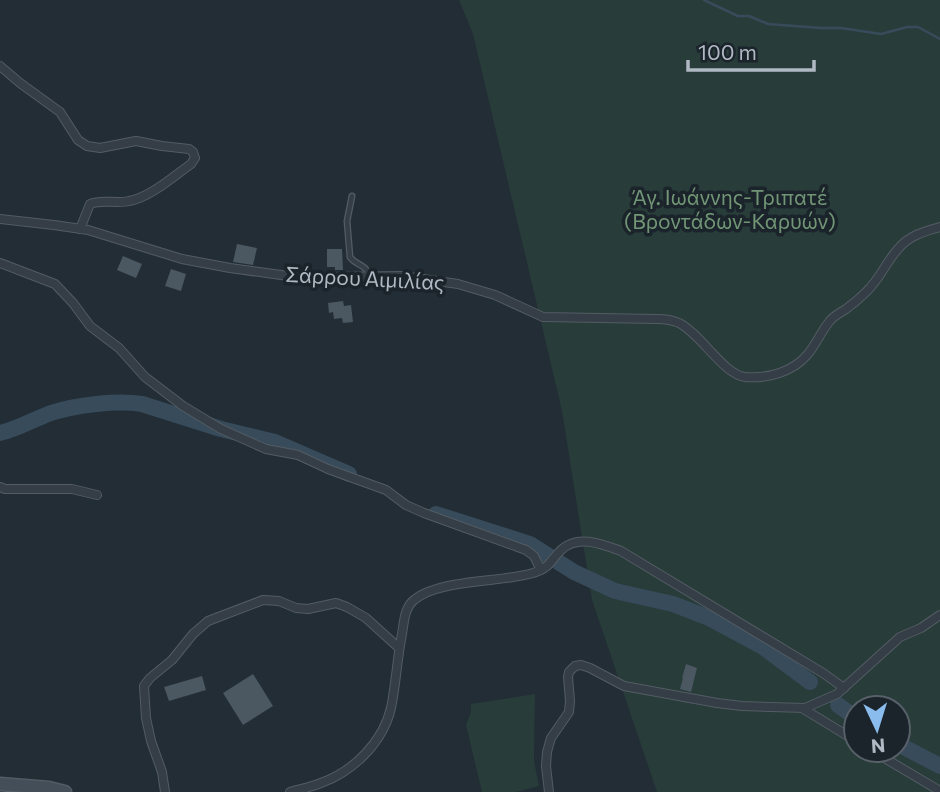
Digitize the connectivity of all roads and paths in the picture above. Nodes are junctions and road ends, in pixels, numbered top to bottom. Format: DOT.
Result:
graph roads {
  1 [pos="0,65"];
  2 [pos="352,196"];
  3 [pos="0,219"];
  4 [pos="940,227"];
  5 [pos="80,229"];
  6 [pos="0,263"];
  7 [pos="370,276"];
  8 [pos="0,487"];
  9 [pos="97,495"];
  10 [pos="545,568"];
  11 [pos="940,615"];
  12 [pos="399,648"];
  13 [pos="840,691"];
  14 [pos="806,708"];
  15 [pos="842,732"];
  16 [pos="894,764"];
  17 [pos="0,784"];
  18 [pos="65,792"];
  19 [pos="165,792"];
  20 [pos="290,792"];
  21 [pos="549,792"];
  22 [pos="940,792"];
  1 -- 5 [label="street"];
  2 -- 7 [label="lane"];
  3 -- 5 [label="street, Σάρρου Αιμιλίας"];
  4 -- 7 [label="street, Σάρρου Αιμιλίας"];
  5 -- 7 [label="street, Σάρρου Αιμιλίας"];
  6 -- 10 [label="street"];
  8 -- 9 [label="street"];
  10 -- 12 [label="street"];
  10 -- 13 [label="street"];
  11 -- 13 [label="street"];
  12 -- 19 [label="street"];
  12 -- 20 [label="street"];
  13 -- 14 [label="street"];
  14 -- 15 [label="street"];
  14 -- 21 [label="street"];
  16 -- 22 [label="street"];
  17 -- 18 [label="main road"];
}
